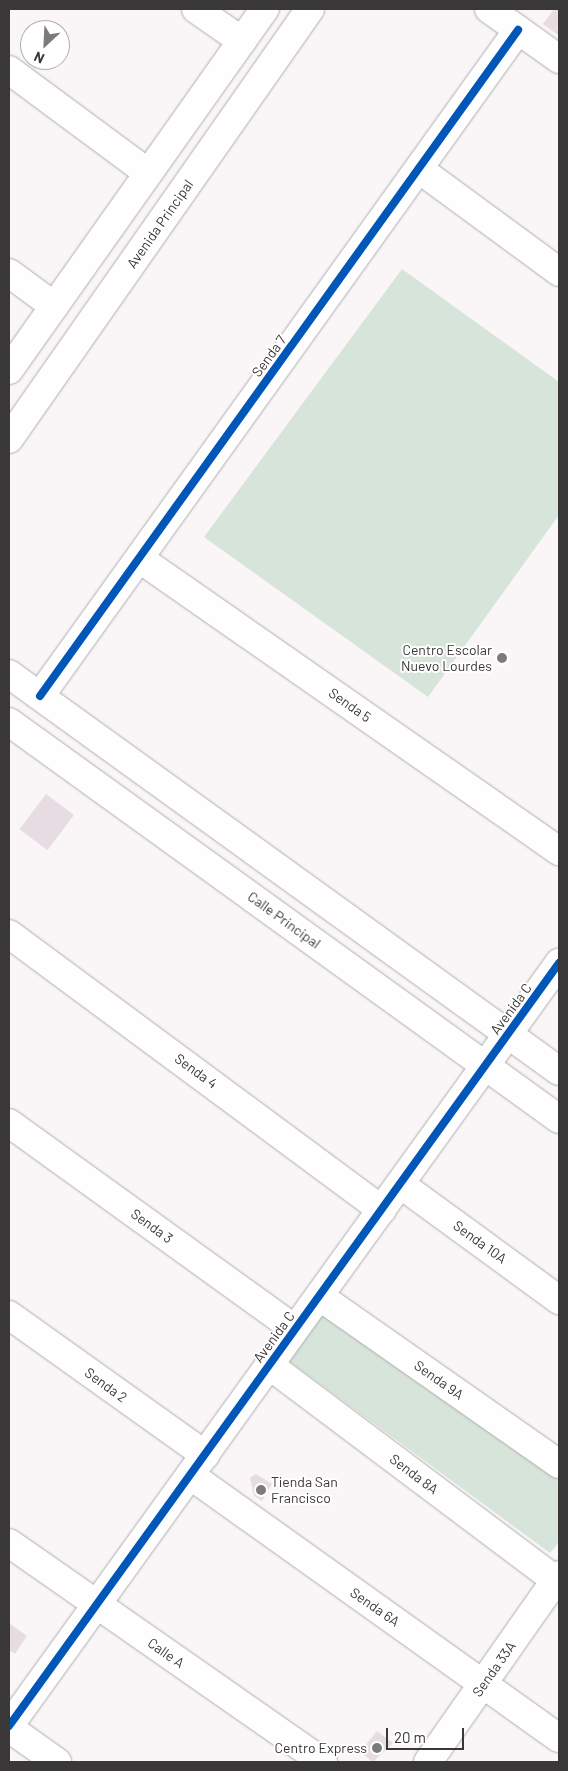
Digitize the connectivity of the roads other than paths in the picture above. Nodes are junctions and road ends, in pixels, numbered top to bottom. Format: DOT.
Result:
graph roads {
  1 [pos="196,9"];
  2 [pos="265,9"];
  3 [pos="310,9"];
  4 [pos="489,9"];
  5 [pos="518,30"];
  6 [pos="242,41"];
  7 [pos="559,60"];
  8 [pos="9,70"];
  9 [pos="419,169"];
  10 [pos="148,173"];
  11 [pos="559,272"];
  12 [pos="9,273"];
  13 [pos="54,306"];
  14 [pos="9,370"];
  15 [pos="9,439"];
  16 [pos="140,560"];
  17 [pos="9,674"];
  18 [pos="40,696"];
  19 [pos="9,722"];
  20 [pos="559,852"];
  21 [pos="9,934"];
  22 [pos="559,963"];
  23 [pos="508,1034"];
  24 [pos="486,1065"];
  25 [pos="559,1071"];
  26 [pos="559,1119"];
  27 [pos="9,1123"];
  28 [pos="400,1184"];
  29 [pos="382,1210"];
  30 [pos="319,1296"];
  31 [pos="559,1300"];
  32 [pos="9,1315"];
  33 [pos="295,1329"];
  34 [pos="270,1365"];
  35 [pos="559,1464"];
  36 [pos="197,1465"];
  37 [pos="9,1542"];
  38 [pos="558,1579"];
  39 [pos="97,1605"];
  40 [pos="483,1684"];
  41 [pos="9,1727"];
  42 [pos="559,1738"];
  43 [pos="57,1762"];
  44 [pos="323,1762"];
  45 [pos="428,1762"];
  1 -- 6 [label="street"];
  2 -- 6 [label="street"];
  3 -- 15 [label="street, Avenida Principal"];
  4 -- 5 [label="street"];
  5 -- 7 [label="street"];
  5 -- 9 [label="street, Senda 7"];
  6 -- 10 [label="street"];
  8 -- 10 [label="street"];
  9 -- 11 [label="street"];
  9 -- 16 [label="street, Senda 7"];
  10 -- 13 [label="street"];
  12 -- 13 [label="street"];
  13 -- 14 [label="street"];
  16 -- 18 [label="street, Senda 7"];
  16 -- 20 [label="street, Senda 5"];
  17 -- 18 [label="street"];
  18 -- 23 [label="street"];
  19 -- 24 [label="street, Calle Principal"];
  21 -- 29 [label="street, Senda 4"];
  22 -- 23 [label="street, Avenida C"];
  23 -- 24 [label="street, Avenida C"];
  23 -- 25 [label="street"];
  24 -- 26 [label="street, Calle Principal"];
  24 -- 28 [label="street, Avenida C"];
  27 -- 33 [label="street, Senda 3"];
  28 -- 29 [label="street, Avenida C"];
  28 -- 31 [label="street, Senda 10A"];
  29 -- 30 [label="street, Avenida C"];
  30 -- 33 [label="street, Avenida C"];
  30 -- 35 [label="street, Senda 9A"];
  32 -- 36 [label="street, Senda 2"];
  33 -- 34 [label="street, Avenida C"];
  34 -- 36 [label="street, Avenida C"];
  34 -- 38 [label="street, Senda 8A"];
  36 -- 39 [label="street, Avenida C"];
  36 -- 40 [label="street, Senda 6A"];
  37 -- 39 [label="street, Calle A"];
  38 -- 40 [label="street, Senda 33A"];
  39 -- 41 [label="street, Avenida C"];
  39 -- 44 [label="street, Calle A"];
  40 -- 42 [label="street, Senda 6A"];
  40 -- 45 [label="street, Senda 33A"];
  41 -- 43 [label="street"];
}
